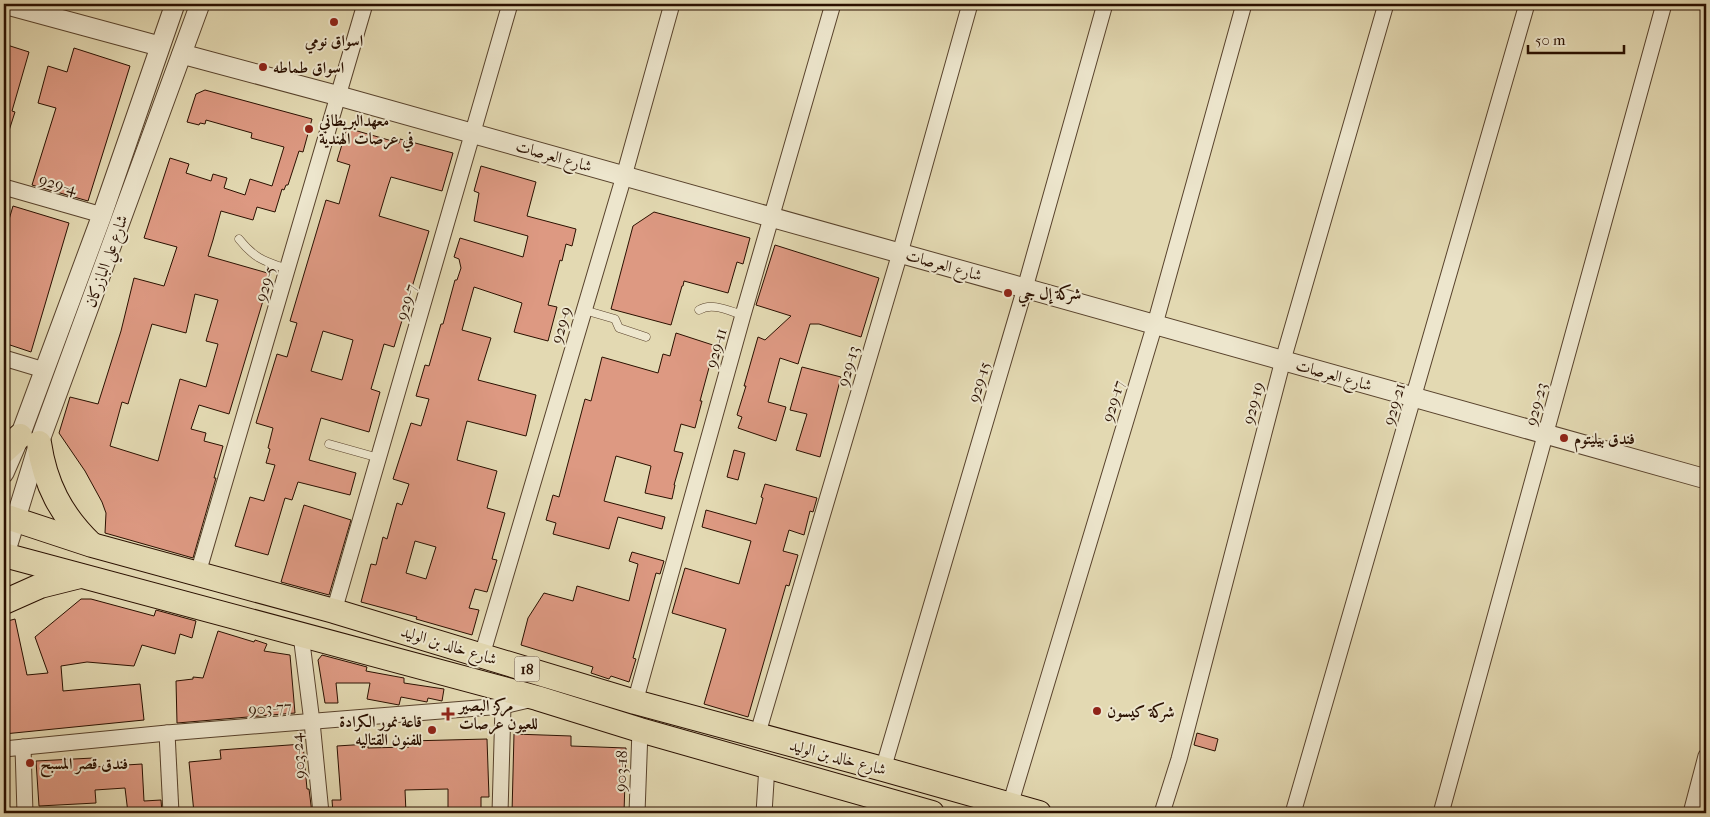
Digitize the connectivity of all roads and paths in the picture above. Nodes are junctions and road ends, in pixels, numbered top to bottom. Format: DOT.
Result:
graph roads {
  1 [pos="4,4"];
  2 [pos="175,4"];
  3 [pos="200,4"];
  4 [pos="365,4"];
  5 [pos="510,4"];
  6 [pos="672,4"];
  7 [pos="833,4"];
  8 [pos="970,4"];
  9 [pos="1105,4"];
  10 [pos="1244,4"];
  11 [pos="1386,4"];
  12 [pos="1527,4"];
  13 [pos="1664,4"];
  14 [pos="159,46"];
  15 [pos="182,54"];
  16 [pos="339,96"];
  17 [pos="474,134"];
  18 [pos="624,176"];
  19 [pos="4,187"];
  20 [pos="102,215"];
  21 [pos="772,217"];
  22 [pos="239,239"];
  23 [pos="900,253"];
  24 [pos="288,269"];
  25 [pos="1025,288"];
  26 [pos="584,310"];
  27 [pos="699,310"];
  28 [pos="743,316"];
  29 [pos="1155,324"];
  30 [pos="646,337"];
  31 [pos="4,358"];
  32 [pos="1283,360"];
  33 [pos="44,370"];
  34 [pos="1414,397"];
  35 [pos="1546,434"];
  36 [pos="21,443"];
  37 [pos="329,444"];
  38 [pos="379,458"];
  39 [pos="4,473"];
  40 [pos="1706,479"];
  41 [pos="8,525"];
  42 [pos="92,545"];
  43 [pos="4,555"];
  44 [pos="198,573"];
  45 [pos="83,576"];
  46 [pos="4,602"];
  47 [pos="334,611"];
  48 [pos="301,636"];
  49 [pos="482,655"];
  50 [pos="537,698"];
  51 [pos="635,702"];
  52 [pos="502,706"];
  53 [pos="312,722"];
  54 [pos="640,730"];
  55 [pos="167,733"];
  56 [pos="757,736"];
  57 [pos="23,747"];
  58 [pos="4,748"];
  59 [pos="1706,756"];
  60 [pos="767,766"];
  61 [pos="883,769"];
  62 [pos="1010,805"];
  63 [pos="891,808"];
  64 [pos="25,813"];
  65 [pos="171,813"];
  66 [pos="321,813"];
  67 [pos="500,813"];
  68 [pos="637,813"];
  69 [pos="764,813"];
  70 [pos="932,813"];
  71 [pos="1039,813"];
  72 [pos="1162,813"];
  73 [pos="1293,813"];
  74 [pos="1441,813"];
  75 [pos="1691,813"];
  1 -- 14 [label="street"];
  2 -- 14 [label="street, شارع علي البازركان"];
  3 -- 15 [label="street, شارع علي البازركان"];
  4 -- 16 [label="street, 929-5"];
  5 -- 17 [label="street, 929-7"];
  6 -- 18 [label="street, 929-9"];
  7 -- 21 [label="street, 929-11"];
  8 -- 23 [label="street, 929-13"];
  9 -- 25 [label="street, 929-15"];
  10 -- 29 [label="street, 929-17"];
  11 -- 32 [label="street, 929-19"];
  12 -- 34 [label="street, 929-21"];
  13 -- 35 [label="street, 929-23"];
  14 -- 20 [label="street, شارع علي البازركان"];
  15 -- 16 [label="street, شارع العرصات"];
  15 -- 36 [label="street, شارع علي البازركان"];
  16 -- 17 [label="street, شارع العرصات"];
  16 -- 24 [label="street, 929-5"];
  17 -- 18 [label="street, شارع العرصات"];
  17 -- 38 [label="street, 929-7"];
  18 -- 21 [label="street, شارع العرصات"];
  18 -- 26 [label="street, 929-9"];
  19 -- 20 [label="street, 929-4"];
  20 -- 33 [label="street, شارع علي البازركان"];
  21 -- 23 [label="street, شارع العرصات"];
  21 -- 28 [label="street, 929-11"];
  22 -- 24 [label="lane"];
  23 -- 25 [label="street, شارع العرصات"];
  23 -- 56 [label="street, 929-13"];
  24 -- 44 [label="street, 929-5"];
  25 -- 29 [label="street, شارع العرصات"];
  25 -- 61 [label="street, 929-15"];
  26 -- 30 [label="lane"];
  26 -- 49 [label="street, 929-9"];
  27 -- 28 [label="lane"];
  28 -- 51 [label="street, 929-11"];
  29 -- 32 [label="street, شارع العرصات"];
  29 -- 62 [label="street, 929-17"];
  31 -- 33 [label="street"];
  32 -- 34 [label="street, شارع العرصات"];
  32 -- 72 [label="street, 929-19"];
  33 -- 36 [label="street, شارع علي البازركان"];
  34 -- 35 [label="street, شارع العرصات"];
  34 -- 73 [label="street, 929-21"];
  35 -- 40 [label="street, شارع العرصات"];
  35 -- 74 [label="street, 929-23"];
  36 -- 39 [label="street, شارع علي البازركان"];
  36 -- 41 [label="street, شارع علي البازركان"];
  36 -- 42 [label="main road"];
  37 -- 38 [label="lane"];
  38 -- 47 [label="street, 929-7"];
  41 -- 42 [label="main road, شارع خالد بن الوليد"];
  41 -- 43 [label="street, شارع علي البازركان"];
  42 -- 44 [label="main road, شارع خالد بن الوليد / 18"];
  43 -- 45 [label="main road, شارع خالد بن الوليد / 18"];
  44 -- 47 [label="main road, شارع خالد بن الوليد / 18"];
  45 -- 46 [label="main road"];
  45 -- 48 [label="main road, شارع خالد بن الوليد / 18"];
  47 -- 49 [label="main road, شارع خالد بن الوليد / 18"];
  48 -- 50 [label="main road, شارع خالد بن الوليد / 18"];
  48 -- 53 [label="street, 903-24"];
  49 -- 51 [label="main road, شارع خالد بن الوليد / 18"];
  50 -- 52 [label="street, 903-77"];
  50 -- 54 [label="main road, شارع خالد بن الوليد / 18"];
  51 -- 56 [label="main road, شارع خالد بن الوليد / 18"];
  52 -- 53 [label="street, 903-77"];
  52 -- 67 [label="street"];
  53 -- 55 [label="street, 903-77"];
  53 -- 66 [label="street, 903-24"];
  54 -- 60 [label="main road, شارع خالد بن الوليد / 18"];
  54 -- 68 [label="street, 903-18"];
  55 -- 57 [label="street, 903-77"];
  55 -- 65 [label="street"];
  56 -- 61 [label="main road, شارع خالد بن الوليد / 18"];
  57 -- 58 [label="street, 903-77"];
  57 -- 64 [label="street"];
  59 -- 75 [label="street"];
  60 -- 63 [label="main road, شارع خالد بن الوليد / 18"];
  60 -- 69 [label="street"];
  61 -- 62 [label="main road, شارع خالد بن الوليد / 18"];
  62 -- 71 [label="main road, شارع خالد بن الوليد / 18"];
  63 -- 70 [label="main road, شارع خالد بن الوليد / 18"];
}
